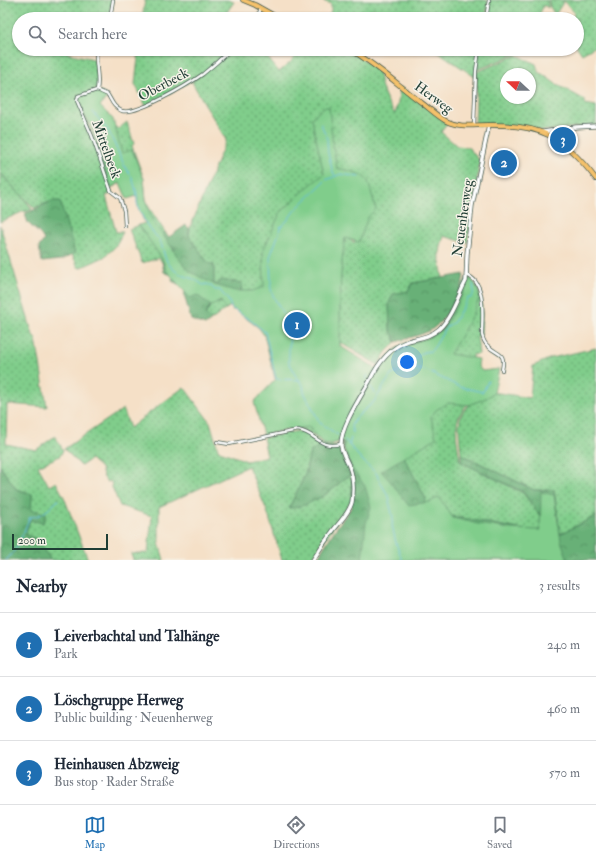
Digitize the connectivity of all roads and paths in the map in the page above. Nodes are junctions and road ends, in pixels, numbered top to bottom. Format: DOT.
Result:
graph roads {
  1 [pos="113,0"];
  2 [pos="243,0"];
  3 [pos="489,0"];
  4 [pos="261,8"];
  5 [pos="111,12"];
  6 [pos="260,12"];
  7 [pos="268,12"];
  8 [pos="487,12"];
  9 [pos="95,56"];
  10 [pos="223,56"];
  11 [pos="359,56"];
  12 [pos="478,56"];
  13 [pos="97,90"];
  14 [pos="489,125"];
  15 [pos="474,126"];
  16 [pos="596,126"];
  17 [pos="543,132"];
  18 [pos="596,179"];
  19 [pos="125,226"];
  20 [pos="466,274"];
  21 [pos="502,370"];
  22 [pos="217,442"];
  23 [pos="341,444"];
  24 [pos="313,560"];
  1 -- 5 [label="street"];
  2 -- 4 [label="main road"];
  3 -- 8 [label="street"];
  4 -- 6 [label="street"];
  4 -- 7 [label="main road"];
  9 -- 13 [label="street"];
  10 -- 13 [label="street, Oberbeck"];
  11 -- 15 [label="main road, Herweg"];
  12 -- 15 [label="street"];
  13 -- 19 [label="street, Mittelbeck"];
  14 -- 15 [label="main road, Herweg"];
  14 -- 17 [label="main road, Herweg"];
  14 -- 20 [label="street, Neuenherweg"];
  16 -- 17 [label="street"];
  17 -- 18 [label="main road, Herweg"];
  20 -- 21 [label="street, Neuenherweg"];
  20 -- 23 [label="street"];
  22 -- 23 [label="street"];
  23 -- 24 [label="street"];
}
